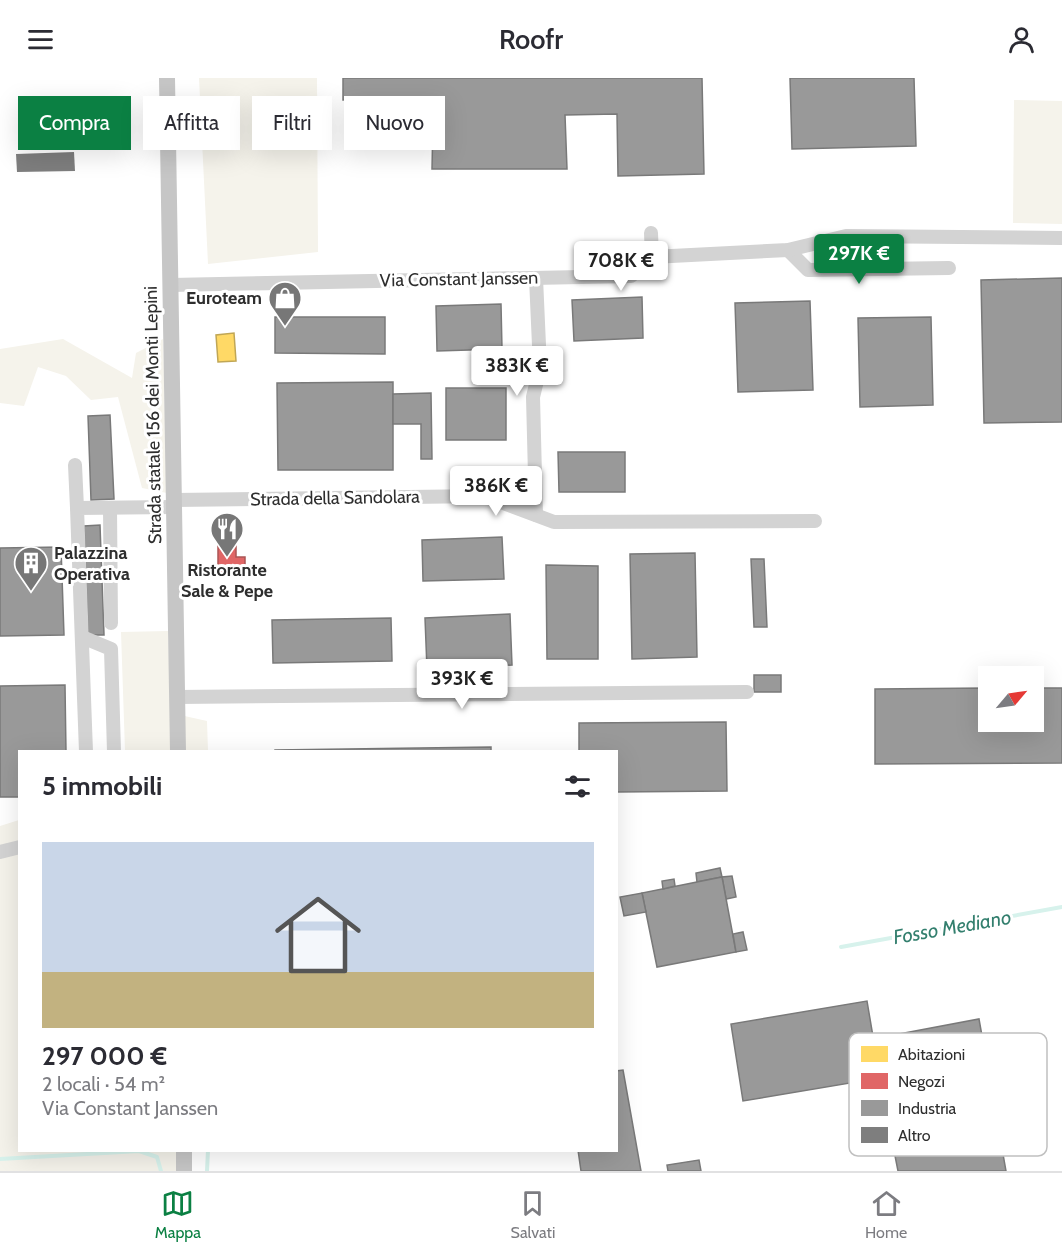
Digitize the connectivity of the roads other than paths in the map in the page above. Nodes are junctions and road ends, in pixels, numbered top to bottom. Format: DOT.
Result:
graph roads {
  1 [pos="168,78"];
  2 [pos="651,233"];
  3 [pos="1062,238"];
  4 [pos="788,250"];
  5 [pos="652,257"];
  6 [pos="949,268"];
  7 [pos="536,278"];
  8 [pos="171,285"];
  9 [pos="75,465"];
  10 [pos="174,504"];
  11 [pos="77,508"];
  12 [pos="110,508"];
  13 [pos="536,515"];
  14 [pos="815,521"];
  15 [pos="111,623"];
  16 [pos="82,637"];
  17 [pos="747,692"];
  18 [pos="177,697"];
  19 [pos="86,750"];
  20 [pos="114,750"];
  21 [pos="178,750"];
  22 [pos="18,848"];
  23 [pos="0,852"];
  24 [pos="183,1152"];
  25 [pos="184,1171"];
  1 -- 8 [label="main road, Strada statale 156 dei Monti Lepini"];
  2 -- 5 [label="street"];
  3 -- 4 [label="street"];
  4 -- 5 [label="street"];
  4 -- 6 [label="street"];
  5 -- 7 [label="street, Via Constant Janssen"];
  7 -- 8 [label="street, Via Constant Janssen"];
  7 -- 13 [label="street"];
  8 -- 10 [label="main road, Strada statale 156 dei Monti Lepini"];
  9 -- 11 [label="street"];
  10 -- 12 [label="street, Strada della Sandolara"];
  10 -- 13 [label="street, Strada della Sandolara"];
  10 -- 18 [label="main road, Strada statale 156 dei Monti Lepini"];
  11 -- 12 [label="street, Strada della Sandolara"];
  11 -- 16 [label="street"];
  12 -- 15 [label="street"];
  13 -- 14 [label="street, Strada della Sandolara"];
  16 -- 19 [label="street"];
  16 -- 20 [label="street"];
  17 -- 18 [label="street"];
  18 -- 21 [label="main road, Strada statale 156 dei Monti Lepini"];
  22 -- 23 [label="street"];
  24 -- 25 [label="main road"];
}
